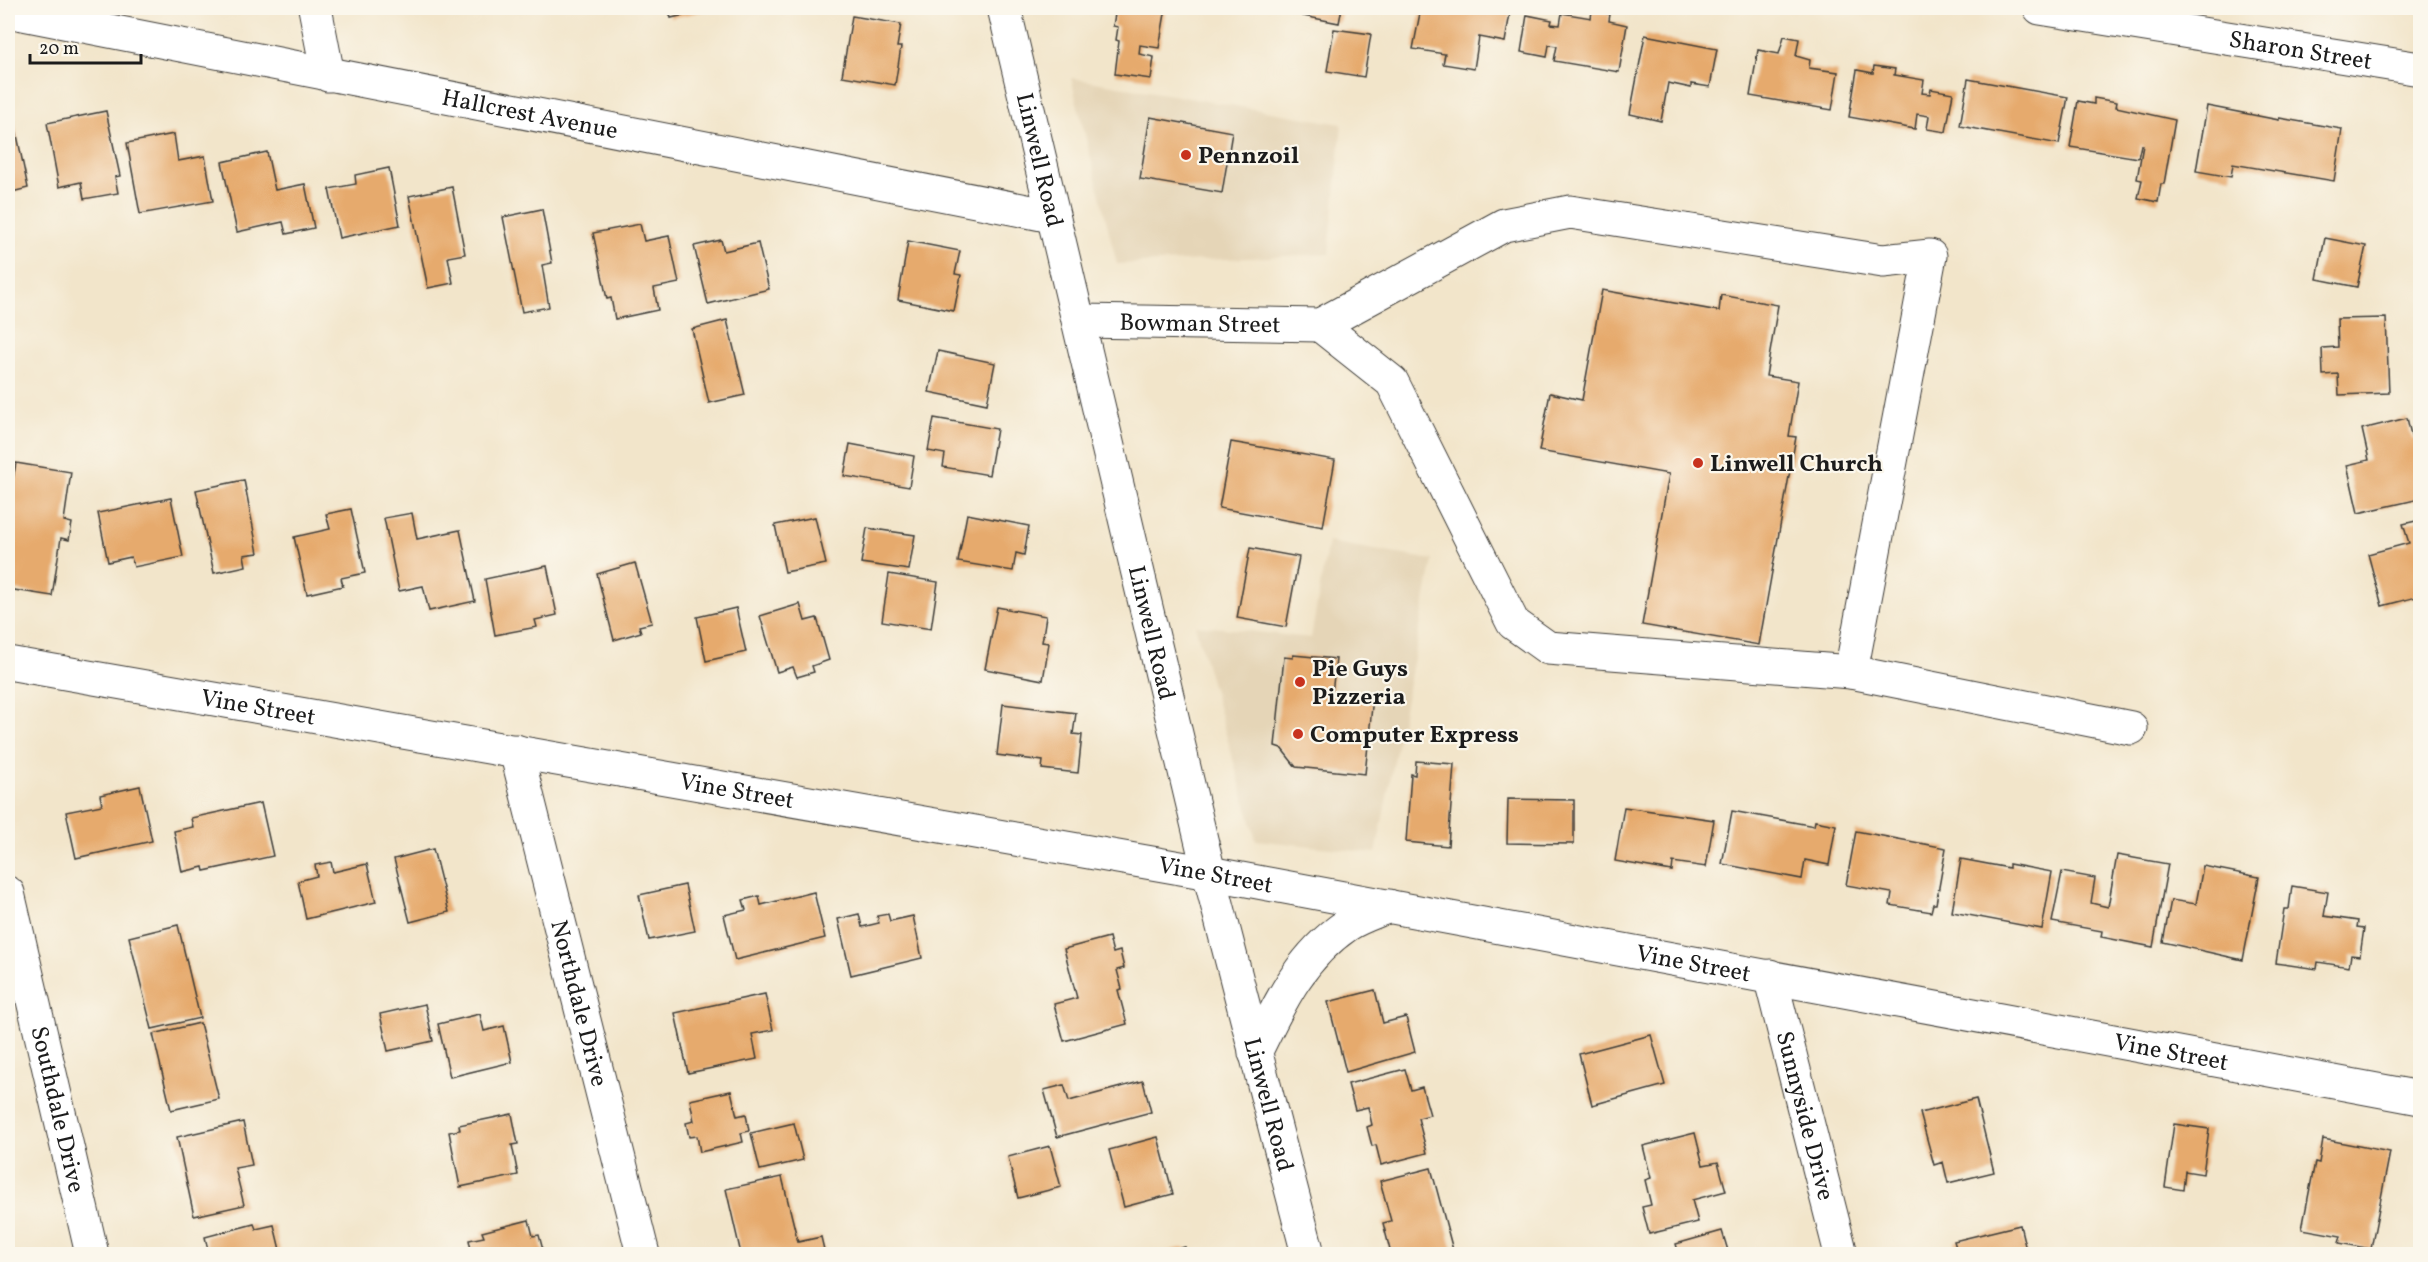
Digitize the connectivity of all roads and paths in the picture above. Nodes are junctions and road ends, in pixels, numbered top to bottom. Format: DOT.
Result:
graph roads {
  1 [pos="315,8"];
  2 [pos="1004,8"];
  3 [pos="2040,8"];
  4 [pos="8,11"];
  5 [pos="2421,69"];
  6 [pos="328,75"];
  7 [pos="1052,216"];
  8 [pos="1080,321"];
  9 [pos="1320,325"];
  10 [pos="8,663"];
  11 [pos="1851,672"];
  12 [pos="2130,728"];
  13 [pos="516,751"];
  14 [pos="1209,873"];
  15 [pos="8,893"];
  16 [pos="1389,906"];
  17 [pos="1770,976"];
  18 [pos="1255,1053"];
  19 [pos="2421,1098"];
  20 [pos="92,1254"];
  21 [pos="643,1254"];
  22 [pos="1308,1254"];
  23 [pos="1841,1254"];
  1 -- 6 [label="street"];
  2 -- 7 [label="street, Linwell Road"];
  3 -- 5 [label="street, Sharon Street"];
  4 -- 6 [label="street, Hallcrest Avenue"];
  6 -- 7 [label="street, Hallcrest Avenue"];
  7 -- 8 [label="street, Linwell Road"];
  8 -- 9 [label="street, Bowman Street"];
  8 -- 14 [label="street, Linwell Road"];
  9 -- 11 [label="street"];
  9 -- 11 [label="street"];
  10 -- 13 [label="street, Vine Street"];
  11 -- 12 [label="street"];
  13 -- 14 [label="street, Vine Street"];
  13 -- 21 [label="street, Northdale Drive"];
  14 -- 16 [label="street, Vine Street"];
  14 -- 18 [label="street, Linwell Road"];
  15 -- 20 [label="street, Southdale Drive"];
  16 -- 17 [label="street, Vine Street"];
  16 -- 18 [label="street"];
  17 -- 19 [label="street, Vine Street"];
  17 -- 23 [label="street, Sunnyside Drive"];
  18 -- 22 [label="street, Linwell Road"];
}
